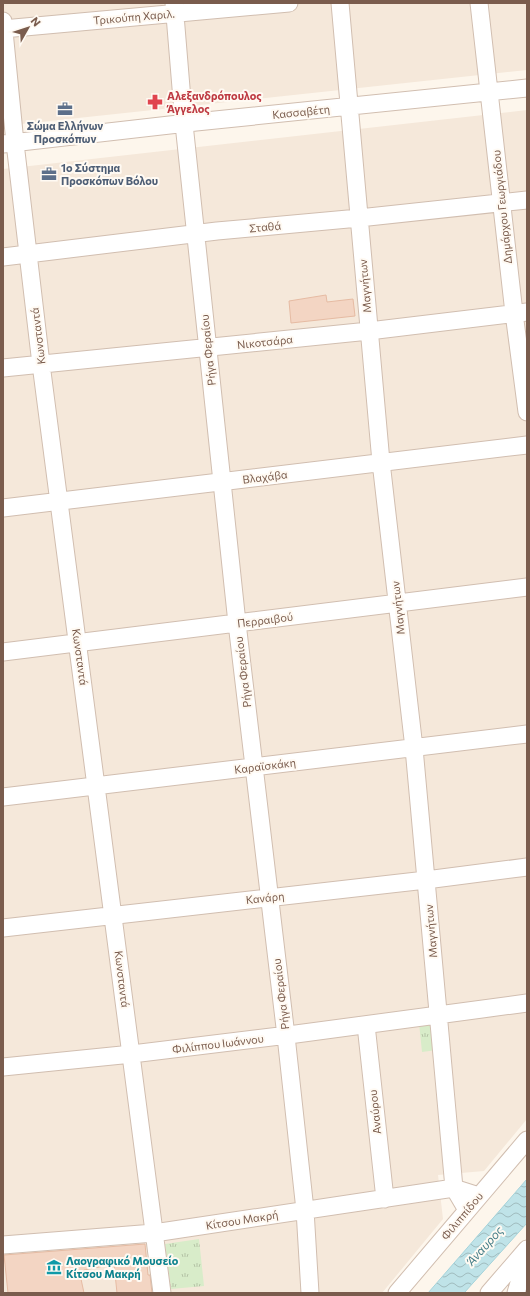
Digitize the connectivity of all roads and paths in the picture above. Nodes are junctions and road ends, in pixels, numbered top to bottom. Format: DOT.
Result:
graph roads {
  1 [pos="289,3"];
  2 [pos="340,3"];
  3 [pos="479,3"];
  4 [pos="174,8"];
  5 [pos="3,26"];
  6 [pos="527,88"];
  7 [pos="488,92"];
  8 [pos="350,107"];
  9 [pos="184,124"];
  10 [pos="9,143"];
  11 [pos="527,200"];
  12 [pos="502,203"];
  13 [pos="359,218"];
  14 [pos="196,234"];
  15 [pos="28,254"];
  16 [pos="3,257"];
  17 [pos="520,312"];
  18 [pos="369,331"];
  19 [pos="207,348"];
  20 [pos="41,364"];
  21 [pos="3,368"];
  22 [pos="527,412"];
  23 [pos="527,445"];
  24 [pos="381,462"];
  25 [pos="222,482"];
  26 [pos="59,501"];
  27 [pos="3,508"];
  28 [pos="527,587"];
  29 [pos="397,603"];
  30 [pos="237,623"];
  31 [pos="78,643"];
  32 [pos="3,652"];
  33 [pos="527,734"];
  34 [pos="414,748"];
  35 [pos="254,767"];
  36 [pos="97,786"];
  37 [pos="3,797"];
  38 [pos="527,867"];
  39 [pos="426,880"];
  40 [pos="269,898"];
  41 [pos="114,915"];
  42 [pos="3,928"];
  43 [pos="527,1003"];
  44 [pos="438,1015"];
  45 [pos="366,1025"];
  46 [pos="286,1036"];
  47 [pos="132,1054"];
  48 [pos="3,1067"];
  49 [pos="527,1140"];
  50 [pos="454,1188"];
  51 [pos="479,1196"];
  52 [pos="385,1199"];
  53 [pos="305,1210"];
  54 [pos="467,1210"];
  55 [pos="154,1233"];
  56 [pos="3,1245"];
  57 [pos="527,1249"];
  58 [pos="527,1256"];
  59 [pos="162,1293"];
  60 [pos="310,1293"];
  61 [pos="397,1293"];
  62 [pos="489,1293"];
  63 [pos="516,1293"];
  1 -- 4 [label="street, Τρικούπη Χαριλ."];
  2 -- 8 [label="street, Μαγνήτων"];
  3 -- 7 [label="street, Δημάρχου Γεωργιάδου"];
  4 -- 5 [label="street, Τρικούπη Χαριλ."];
  4 -- 9 [label="street, Ρήγα Φεραίου"];
  5 -- 10 [label="street, Κωνσταντά"];
  6 -- 7 [label="street, Κασσαβέτη"];
  7 -- 8 [label="street, Κασσαβέτη"];
  7 -- 12 [label="street, Δημάρχου Γεωργιάδου"];
  8 -- 9 [label="street, Κασσαβέτη"];
  8 -- 13 [label="street, Μαγνήτων"];
  9 -- 10 [label="street, Κασσαβέτη"];
  9 -- 14 [label="street, Ρήγα Φεραίου"];
  10 -- 15 [label="street, Κωνσταντά"];
  11 -- 12 [label="street, Σταθά"];
  12 -- 13 [label="street, Σταθά"];
  12 -- 17 [label="street, Δημάρχου Γεωργιάδου"];
  13 -- 14 [label="street, Σταθά"];
  13 -- 18 [label="street, Μαγνήτων"];
  14 -- 15 [label="street, Σταθά"];
  14 -- 19 [label="street, Ρήγα Φεραίου"];
  15 -- 16 [label="street, Σταθά"];
  15 -- 20 [label="street, Κωνσταντά"];
  17 -- 18 [label="street, Νικοτσάρα"];
  17 -- 22 [label="street, Δημάρχου Γεωργιάδου"];
  18 -- 19 [label="street, Νικοτσάρα"];
  18 -- 24 [label="street, Μαγνήτων"];
  19 -- 20 [label="street, Νικοτσάρα"];
  19 -- 25 [label="street, Ρήγα Φεραίου"];
  20 -- 21 [label="street, Νικοτσάρα"];
  20 -- 26 [label="street, Κωνσταντά"];
  23 -- 24 [label="street, Βλαχάβα"];
  24 -- 25 [label="street, Βλαχάβα"];
  24 -- 29 [label="street, Μαγνήτων"];
  25 -- 26 [label="street, Βλαχάβα"];
  25 -- 30 [label="street, Ρήγα Φεραίου"];
  26 -- 27 [label="street, Βλαχάβα"];
  26 -- 31 [label="street, Κωνσταντά"];
  28 -- 29 [label="street, Περραιβού"];
  29 -- 30 [label="street, Περραιβού"];
  29 -- 34 [label="street, Μαγνήτων"];
  30 -- 31 [label="street, Περραιβού"];
  30 -- 35 [label="street, Ρήγα Φεραίου"];
  31 -- 32 [label="street, Περραιβού"];
  31 -- 36 [label="street, Κωνσταντά"];
  33 -- 34 [label="street, Καραϊσκάκη"];
  34 -- 35 [label="street, Καραϊσκάκη"];
  34 -- 39 [label="street, Μαγνήτων"];
  35 -- 36 [label="street, Καραϊσκάκη"];
  35 -- 40 [label="street, Ρήγα Φεραίου"];
  36 -- 37 [label="street, Καραϊσκάκη"];
  36 -- 41 [label="street, Κωνσταντά"];
  38 -- 39 [label="street, Κανάρη"];
  39 -- 40 [label="street, Κανάρη"];
  39 -- 44 [label="street, Μαγνήτων"];
  40 -- 41 [label="street, Κανάρη"];
  40 -- 46 [label="street, Ρήγα Φεραίου"];
  41 -- 42 [label="street, Κανάρη"];
  41 -- 47 [label="street, Κωνσταντά"];
  43 -- 44 [label="street, Φιλίππου Ιωάννου"];
  44 -- 45 [label="street, Φιλίππου Ιωάννου"];
  44 -- 50 [label="street, Μαγνήτων"];
  45 -- 46 [label="street, Φιλίππου Ιωάννου"];
  45 -- 52 [label="street, Αναύρου"];
  46 -- 47 [label="street, Φιλίππου Ιωάννου"];
  46 -- 53 [label="street, Ρήγα Φεραίου"];
  47 -- 48 [label="street, Φιλίππου Ιωάννου"];
  47 -- 55 [label="street, Κωνσταντά"];
  49 -- 51 [label="street, Φιλιππίδου"];
  50 -- 51 [label="street, Κίτσου Μακρή"];
  50 -- 52 [label="street, Κίτσου Μακρή"];
  50 -- 54 [label="street, Μαγνήτων"];
  51 -- 54 [label="street, Φιλιππίδου"];
  52 -- 53 [label="street, Κίτσου Μακρή"];
  53 -- 55 [label="street, Κίτσου Μακρή"];
  53 -- 60 [label="street, Ρήγα Φεραίου"];
  54 -- 61 [label="street, Φιλιππίδου"];
  55 -- 56 [label="street, Κίτσου Μακρή"];
  55 -- 59 [label="street, Κωνσταντά"];
  57 -- 62 [label="street"];
  58 -- 63 [label="street"];
}
